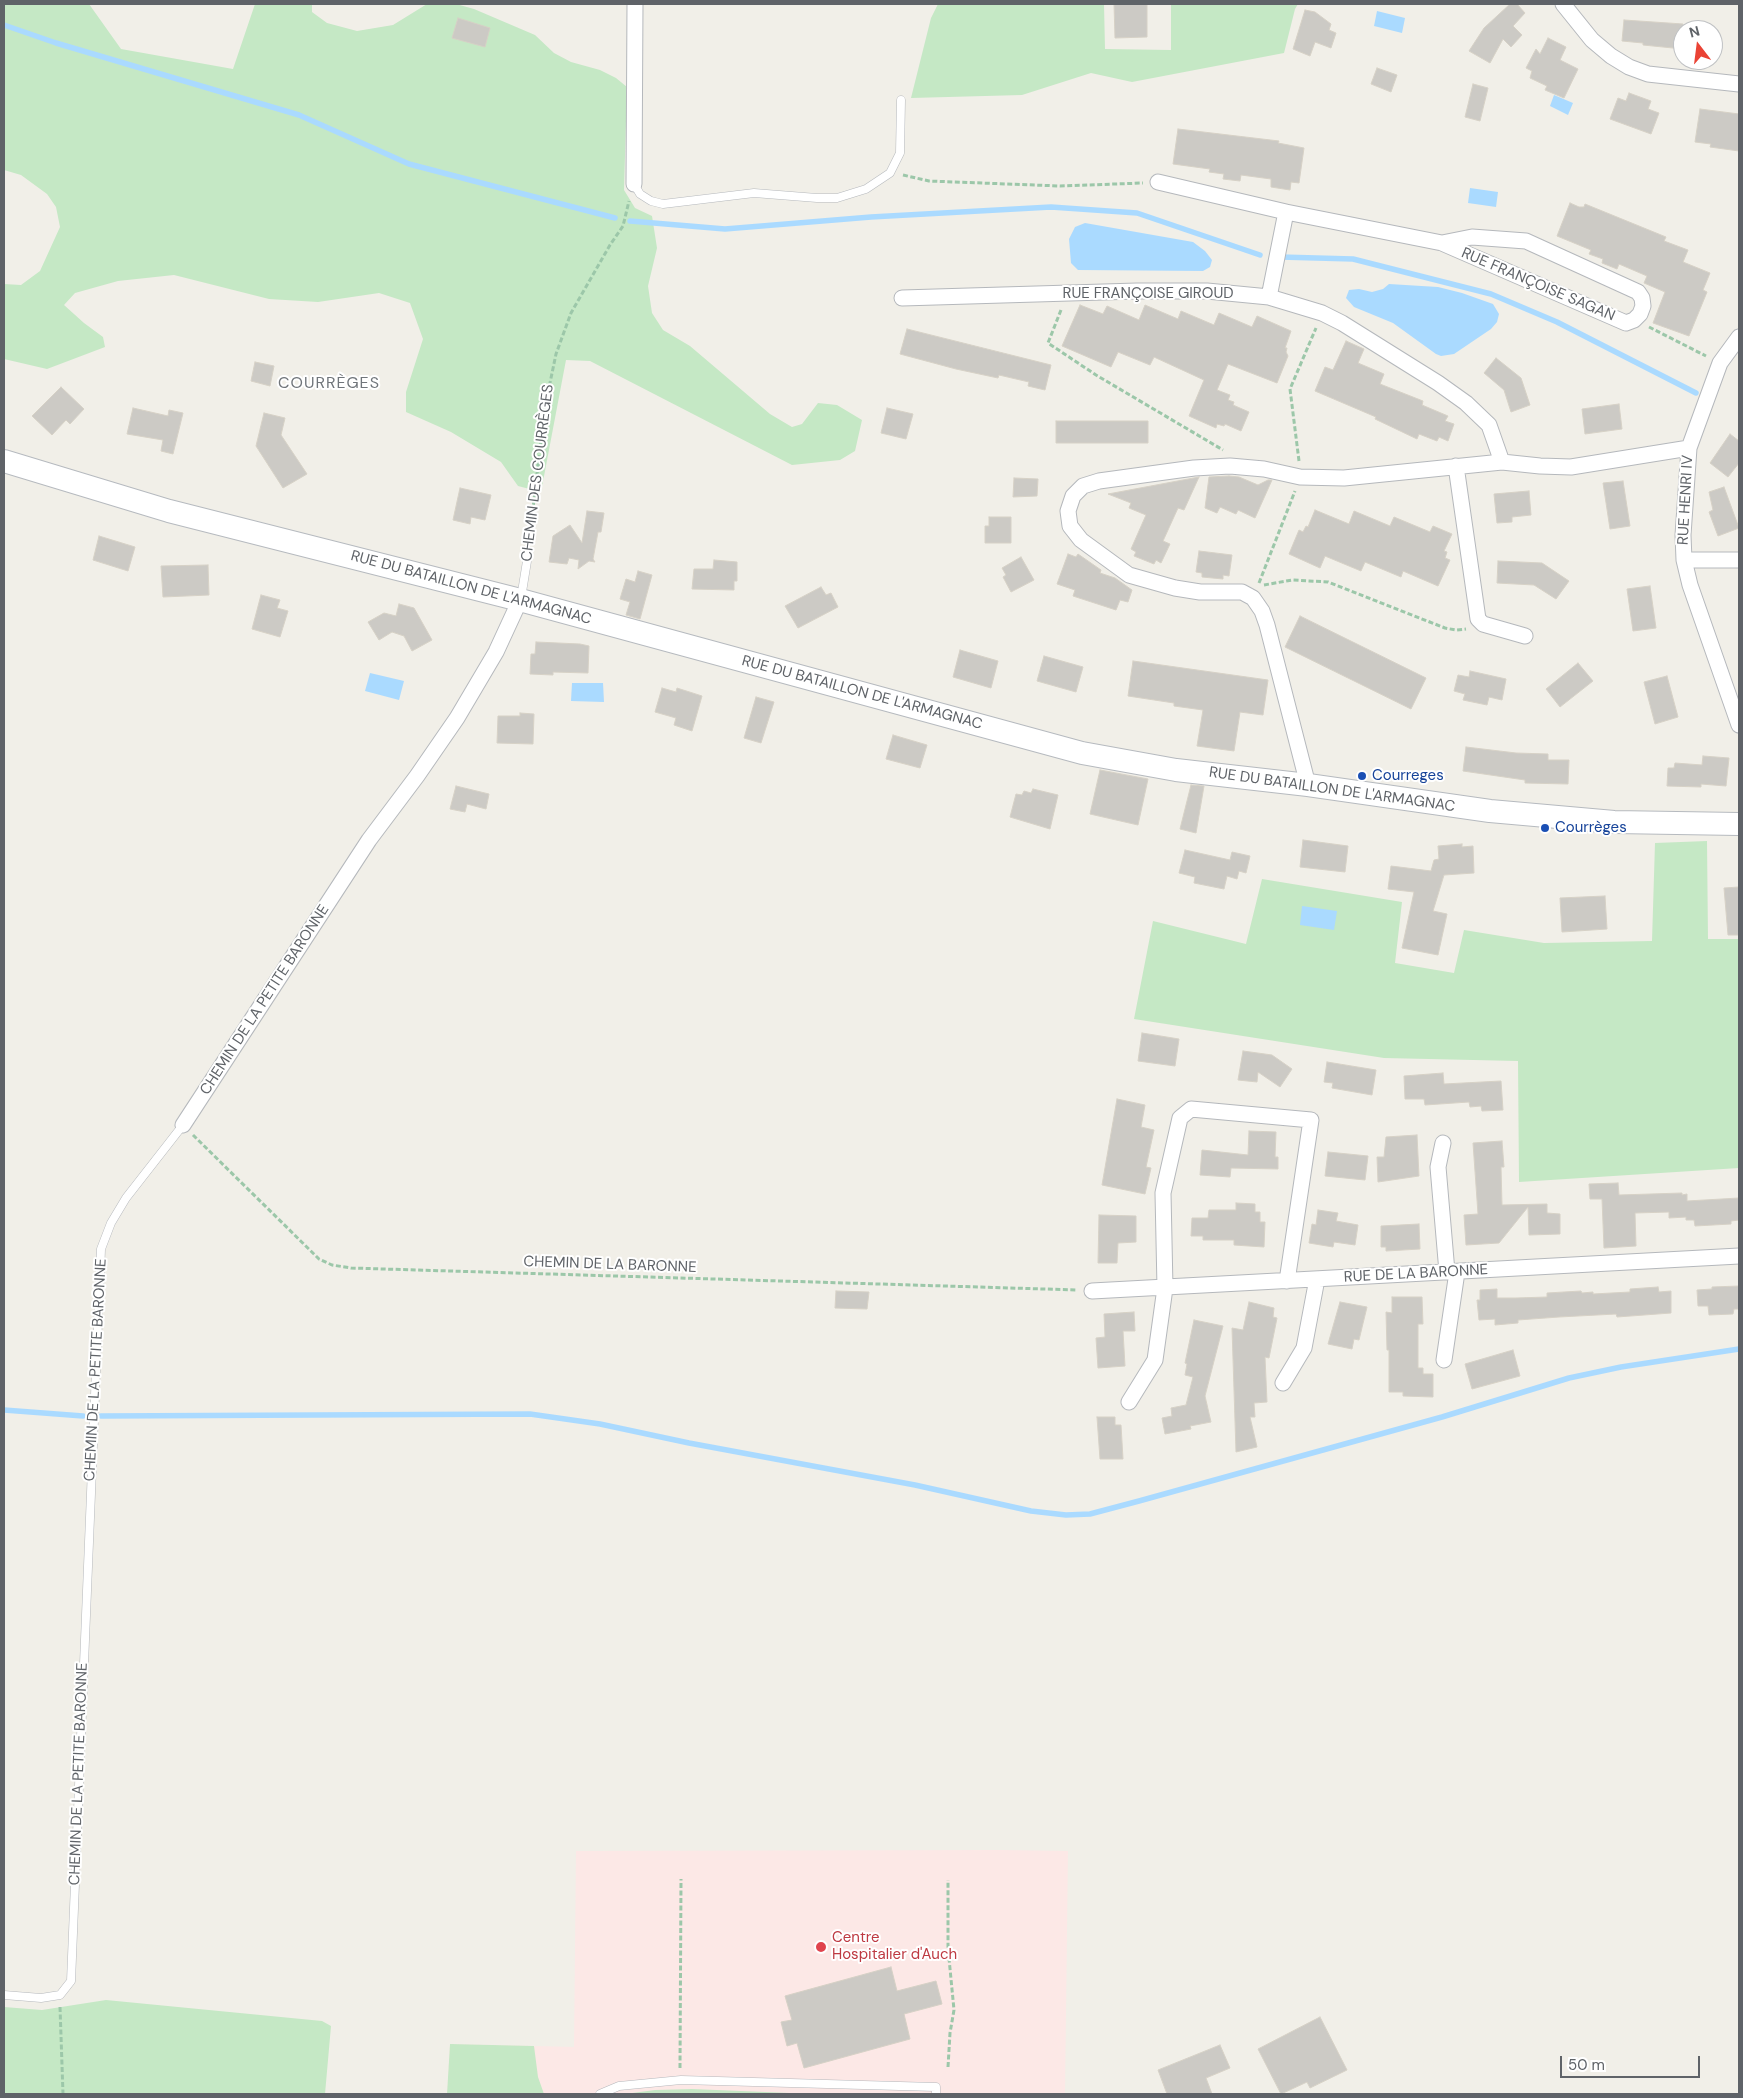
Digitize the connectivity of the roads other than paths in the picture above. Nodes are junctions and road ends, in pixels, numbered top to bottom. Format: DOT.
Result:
graph roads {
  1 [pos="635,4"];
  2 [pos="1563,4"];
  3 [pos="1739,84"];
  4 [pos="901,100"];
  5 [pos="1158,182"];
  6 [pos="634,184"];
  7 [pos="1286,212"];
  8 [pos="1442,243"];
  9 [pos="1269,297"];
  10 [pos="902,298"];
  11 [pos="1739,338"];
  12 [pos="1688,448"];
  13 [pos="4,461"];
  14 [pos="1502,462"];
  15 [pos="1456,466"];
  16 [pos="528,555"];
  17 [pos="1684,560"];
  18 [pos="1739,560"];
  19 [pos="520,600"];
  20 [pos="1525,636"];
  21 [pos="1739,725"];
  22 [pos="1308,785"];
  23 [pos="1739,824"];
  24 [pos="183,1125"];
  25 [pos="1443,1143"];
  26 [pos="1739,1256"];
  27 [pos="1452,1272"];
  28 [pos="1317,1279"];
  29 [pos="1287,1281"];
  30 [pos="1165,1288"];
  31 [pos="1092,1291"];
  32 [pos="1444,1360"];
  33 [pos="1283,1383"];
  34 [pos="1129,1402"];
  35 [pos="4,1995"];
  36 [pos="600,2094"];
  37 [pos="936,2094"];
  1 -- 6 [label="street"];
  2 -- 3 [label="street"];
  4 -- 6 [label="lane"];
  5 -- 7 [label="street, RUE FRANÇOISE SAGAN"];
  7 -- 8 [label="street, RUE FRANÇOISE SAGAN"];
  7 -- 9 [label="street"];
  8 -- 8 [label="street, RUE FRANÇOISE SAGAN"];
  9 -- 10 [label="street, RUE FRANÇOISE GIROUD"];
  9 -- 14 [label="street, RUE FRANÇOISE GIROUD"];
  11 -- 12 [label="street, RUE HENRI IV"];
  12 -- 14 [label="street"];
  12 -- 17 [label="street, RUE HENRI IV"];
  13 -- 19 [label="street, RUE DU BATAILLON DE L'ARMAGNAC"];
  14 -- 15 [label="street"];
  15 -- 20 [label="street"];
  15 -- 22 [label="street"];
  16 -- 19 [label="lane, CHEMIN DES COURRÈGES"];
  17 -- 18 [label="street"];
  17 -- 21 [label="street, RUE HENRI IV"];
  19 -- 22 [label="street, RUE DU BATAILLON DE L'ARMAGNAC"];
  19 -- 24 [label="street, CHEMIN DE LA PETITE BARONNE"];
  22 -- 23 [label="street, RUE DU BATAILLON DE L'ARMAGNAC"];
  24 -- 35 [label="lane, CHEMIN DE LA PETITE BARONNE"];
  25 -- 27 [label="street"];
  26 -- 27 [label="street, RUE DE LA BARONNE"];
  27 -- 28 [label="street, RUE DE LA BARONNE"];
  27 -- 32 [label="street"];
  28 -- 29 [label="street, RUE DE LA BARONNE"];
  28 -- 33 [label="street"];
  29 -- 30 [label="street, RUE DE LA BARONNE"];
  29 -- 30 [label="street"];
  30 -- 31 [label="street, RUE DE LA BARONNE"];
  30 -- 34 [label="street"];
  36 -- 37 [label="lane"];
}
